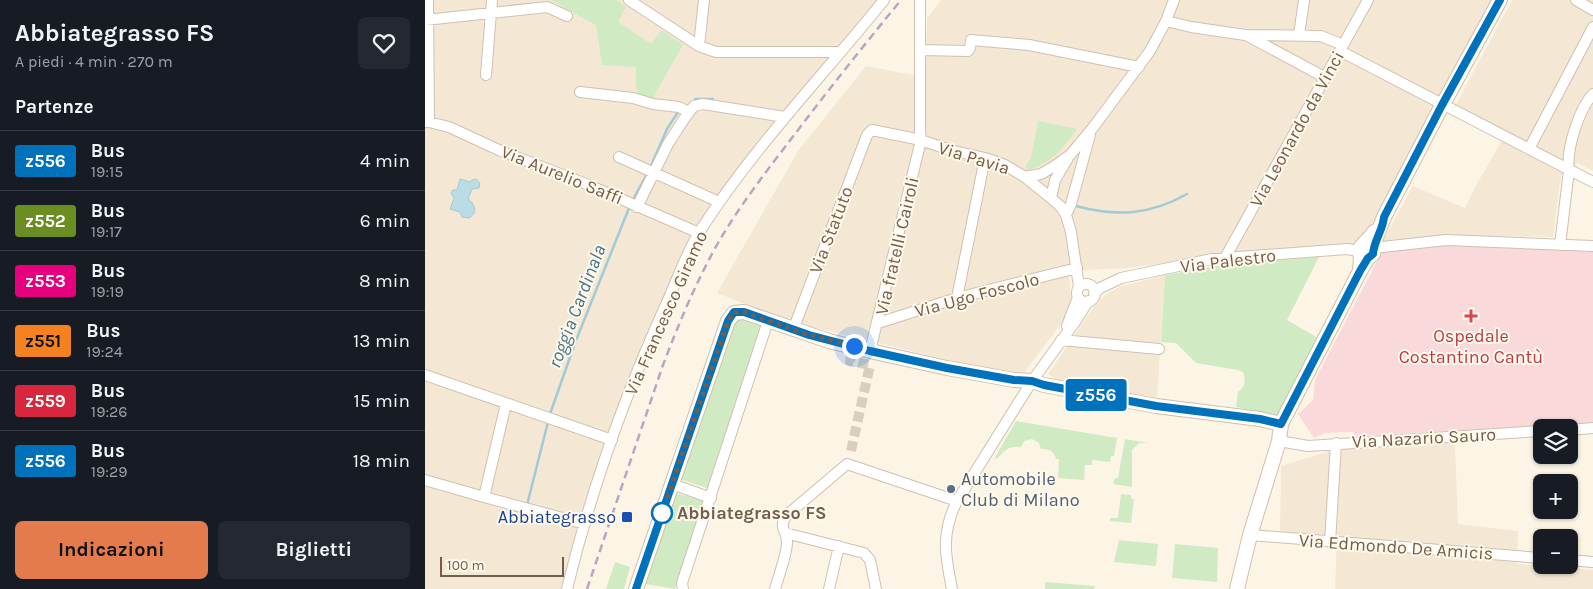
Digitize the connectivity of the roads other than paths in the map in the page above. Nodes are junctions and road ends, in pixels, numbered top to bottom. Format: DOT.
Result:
graph roads {
  1 [pos="428,0"];
  2 [pos="492,0"];
  3 [pos="629,0"];
  4 [pos="704,0"];
  5 [pos="884,0"];
  6 [pos="919,0"];
  7 [pos="1175,0"];
  8 [pos="1303,0"];
  9 [pos="1369,0"];
  10 [pos="1500,0"];
  11 [pos="1576,0"];
  12 [pos="1593,10"];
  13 [pos="491,13"];
  14 [pos="567,16"];
  15 [pos="426,20"];
  16 [pos="1166,21"];
  17 [pos="1593,27"];
  18 [pos="1245,35"];
  19 [pos="1299,35"];
  20 [pos="699,46"];
  21 [pos="1342,48"];
  22 [pos="920,50"];
  23 [pos="841,52"];
  24 [pos="1139,67"];
  25 [pos="487,75"];
  26 [pos="1325,78"];
  27 [pos="580,92"];
  28 [pos="1593,94"];
  29 [pos="1442,105"];
  30 [pos="689,112"];
  31 [pos="785,117"];
  32 [pos="427,122"];
  33 [pos="1092,129"];
  34 [pos="869,131"];
  35 [pos="921,140"];
  36 [pos="1529,149"];
  37 [pos="1070,155"];
  38 [pos="619,157"];
  39 [pos="985,158"];
  40 [pos="1569,170"];
  41 [pos="654,173"];
  42 [pos="1025,177"];
  43 [pos="1593,182"];
  44 [pos="1051,198"];
  45 [pos="719,202"];
  46 [pos="637,207"];
  47 [pos="1066,216"];
  48 [pos="699,233"];
  49 [pos="1560,245"];
  50 [pos="1593,246"];
  51 [pos="1365,252"];
  52 [pos="1225,258"];
  53 [pos="1086,287"];
  54 [pos="957,298"];
  55 [pos="768,321"];
  56 [pos="878,323"];
  57 [pos="793,330"];
  58 [pos="1061,340"];
  59 [pos="1159,349"];
  60 [pos="870,351"];
  61 [pos="425,375"];
  62 [pos="1032,381"];
  63 [pos="506,404"];
  64 [pos="1281,424"];
  65 [pos="1593,428"];
  66 [pos="1578,429"];
  67 [pos="1533,431"];
  68 [pos="612,440"];
  69 [pos="1279,441"];
  70 [pos="1336,443"];
  71 [pos="425,480"];
  72 [pos="671,484"];
  73 [pos="484,497"];
  74 [pos="711,498"];
  75 [pos="957,501"];
  76 [pos="585,524"];
  77 [pos="785,533"];
  78 [pos="1250,535"];
  79 [pos="1331,542"];
  80 [pos="839,546"];
  81 [pos="1533,557"];
  82 [pos="1578,561"];
  83 [pos="1593,562"];
  84 [pos="567,589"];
  85 [pos="636,589"];
  86 [pos="683,589"];
  87 [pos="775,589"];
  88 [pos="829,589"];
  89 [pos="876,589"];
  90 [pos="952,589"];
  91 [pos="1237,589"];
  1 -- 15 [label="street"];
  2 -- 13 [label="street"];
  3 -- 20 [label="street"];
  4 -- 20 [label="street"];
  5 -- 23 [label="street, Via Francesco Giramo"];
  6 -- 22 [label="street, Via fratelli Cairoli"];
  7 -- 16 [label="street"];
  8 -- 19 [label="street"];
  9 -- 21 [label="street, Via Leonardo da Vinci"];
  10 -- 29 [label="street"];
  11 -- 12 [label="street"];
  13 -- 14 [label="street"];
  13 -- 15 [label="street"];
  13 -- 25 [label="street"];
  15 -- 32 [label="street"];
  16 -- 18 [label="street"];
  16 -- 24 [label="street"];
  17 -- 36 [label="street"];
  18 -- 19 [label="street"];
  18 -- 26 [label="street"];
  19 -- 21 [label="street"];
  20 -- 23 [label="street"];
  21 -- 26 [label="street, Via Leonardo da Vinci"];
  21 -- 29 [label="street"];
  22 -- 24 [label="street"];
  22 -- 35 [label="street, Via fratelli Cairoli"];
  23 -- 31 [label="street, Via Francesco Giramo"];
  24 -- 33 [label="street"];
  26 -- 52 [label="street, Via Leonardo da Vinci"];
  27 -- 30 [label="street"];
  28 -- 40 [label="street"];
  29 -- 36 [label="street"];
  29 -- 51 [label="street"];
  30 -- 31 [label="street"];
  30 -- 41 [label="street"];
  31 -- 45 [label="street, Via Francesco Giramo"];
  32 -- 46 [label="street, Via Aurelio Saffi"];
  33 -- 37 [label="street"];
  33 -- 47 [label="street"];
  34 -- 35 [label="street, Via Pavia"];
  34 -- 57 [label="street, Via Statuto"];
  35 -- 39 [label="street, Via Pavia"];
  35 -- 56 [label="street, Via fratelli Cairoli"];
  36 -- 40 [label="street"];
  37 -- 42 [label="street"];
  37 -- 44 [label="street"];
  38 -- 41 [label="street"];
  39 -- 42 [label="street, Via Pavia"];
  39 -- 54 [label="street"];
  40 -- 43 [label="street"];
  40 -- 49 [label="street"];
  41 -- 45 [label="street"];
  41 -- 46 [label="street"];
  42 -- 44 [label="street, Via Pavia"];
  44 -- 47 [label="street, Via Pavia"];
  45 -- 48 [label="street, Via Francesco Giramo"];
  46 -- 48 [label="street, Via Aurelio Saffi"];
  47 -- 53 [label="street, Via Pavia"];
  48 -- 68 [label="street, Via Francesco Giramo"];
  49 -- 50 [label="street, Via Palestro"];
  49 -- 51 [label="street, Via Palestro"];
  51 -- 52 [label="street, Via Palestro"];
  51 -- 64 [label="street"];
  52 -- 53 [label="street, Via Palestro"];
  53 -- 54 [label="street, Via Ugo Foscolo"];
  53 -- 58 [label="street"];
  54 -- 56 [label="street, Via Ugo Foscolo"];
  55 -- 57 [label="street"];
  55 -- 72 [label="street"];
  55 -- 74 [label="street"];
  56 -- 60 [label="street, Via fratelli Cairoli"];
  57 -- 60 [label="street"];
  58 -- 59 [label="street"];
  58 -- 62 [label="street"];
  60 -- 62 [label="street"];
  61 -- 63 [label="street"];
  62 -- 64 [label="street"];
  62 -- 75 [label="street"];
  63 -- 68 [label="street"];
  63 -- 73 [label="street"];
  64 -- 69 [label="street"];
  65 -- 66 [label="street"];
  67 -- 70 [label="street, Via Nazario Sauro"];
  68 -- 76 [label="street, Via Francesco Giramo"];
  69 -- 70 [label="street, Via Nazario Sauro"];
  69 -- 78 [label="street"];
  70 -- 79 [label="street"];
  71 -- 73 [label="street"];
  72 -- 74 [label="street"];
  72 -- 85 [label="street"];
  73 -- 76 [label="street"];
  74 -- 86 [label="street"];
  75 -- 77 [label="street"];
  75 -- 90 [label="street"];
  76 -- 84 [label="street, Via Francesco Giramo"];
  77 -- 80 [label="street"];
  77 -- 87 [label="street"];
  78 -- 79 [label="street, Via Edmondo De Amicis"];
  78 -- 91 [label="street"];
  79 -- 81 [label="street, Via Edmondo De Amicis"];
  80 -- 88 [label="street"];
  80 -- 89 [label="street"];
  82 -- 83 [label="street"];
}
